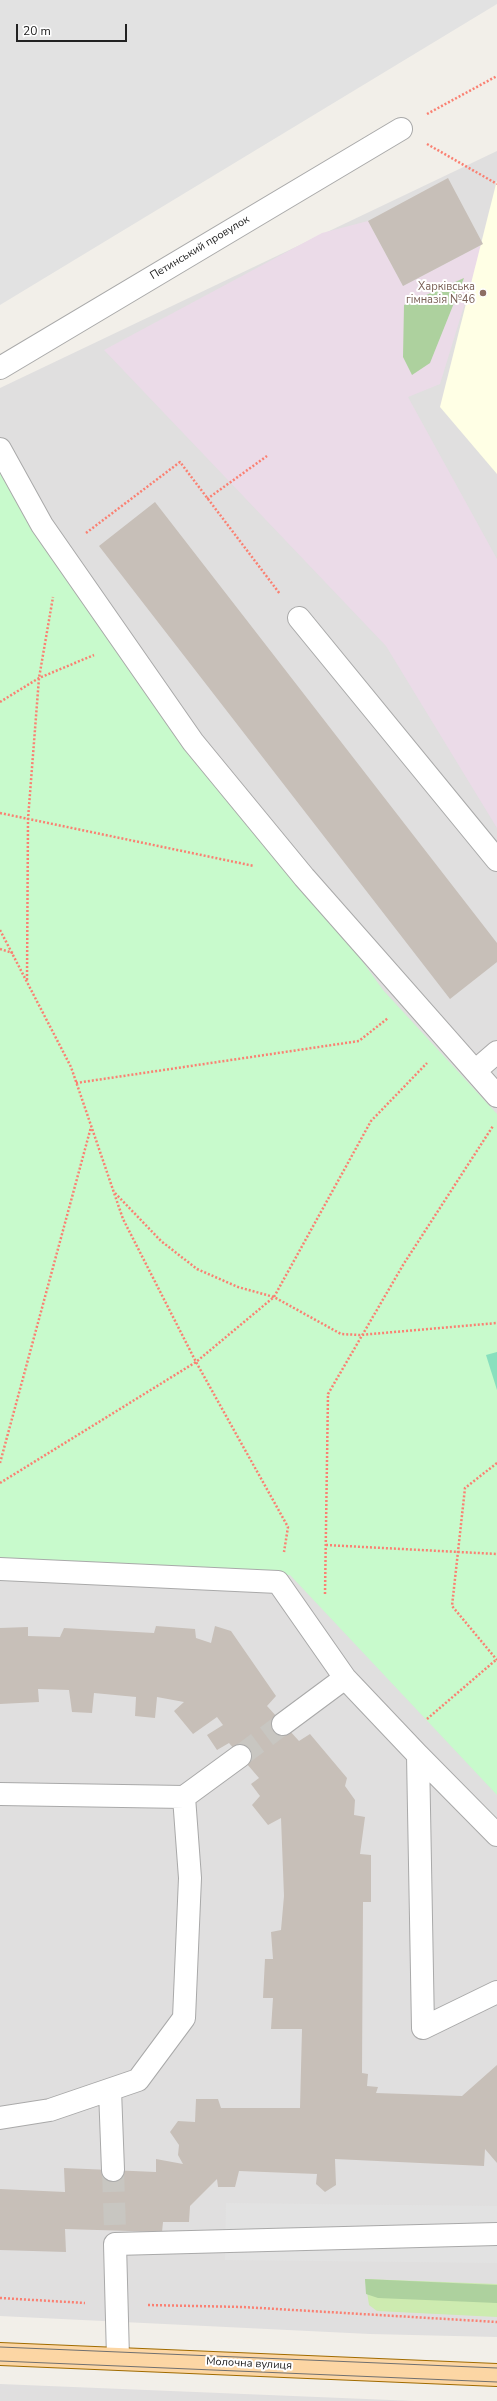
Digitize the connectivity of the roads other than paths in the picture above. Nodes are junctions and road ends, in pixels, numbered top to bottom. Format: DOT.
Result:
graph roads {
  1 [pos="401,129"];
  2 [pos="0,368"];
  3 [pos="0,449"];
  4 [pos="299,618"];
  5 [pos="497,860"];
  6 [pos="497,1052"];
  7 [pos="475,1071"];
  8 [pos="497,1096"];
  9 [pos="0,1569"];
  10 [pos="345,1678"];
  11 [pos="283,1724"];
  12 [pos="418,1755"];
  13 [pos="240,1756"];
  14 [pos="0,1794"];
  15 [pos="184,1797"];
  16 [pos="497,1835"];
  17 [pos="497,1992"];
  18 [pos="110,2090"];
  19 [pos="0,2118"];
  20 [pos="113,2170"];
  21 [pos="497,2234"];
  22 [pos="0,2354"];
  23 [pos="118,2358"];
  24 [pos="497,2375"];
  1 -- 2 [label="street, Петинський провулок"];
  3 -- 7 [label="street"];
  4 -- 5 [label="street"];
  6 -- 7 [label="street"];
  7 -- 8 [label="street"];
  9 -- 10 [label="street"];
  10 -- 11 [label="street"];
  10 -- 12 [label="street"];
  12 -- 16 [label="street"];
  12 -- 17 [label="street"];
  13 -- 15 [label="street"];
  14 -- 15 [label="street"];
  15 -- 18 [label="street"];
  18 -- 19 [label="street"];
  18 -- 20 [label="street"];
  21 -- 23 [label="street"];
  22 -- 23 [label="main road, Молочна вулиця"];
  23 -- 24 [label="main road, Молочна вулиця"];
}
